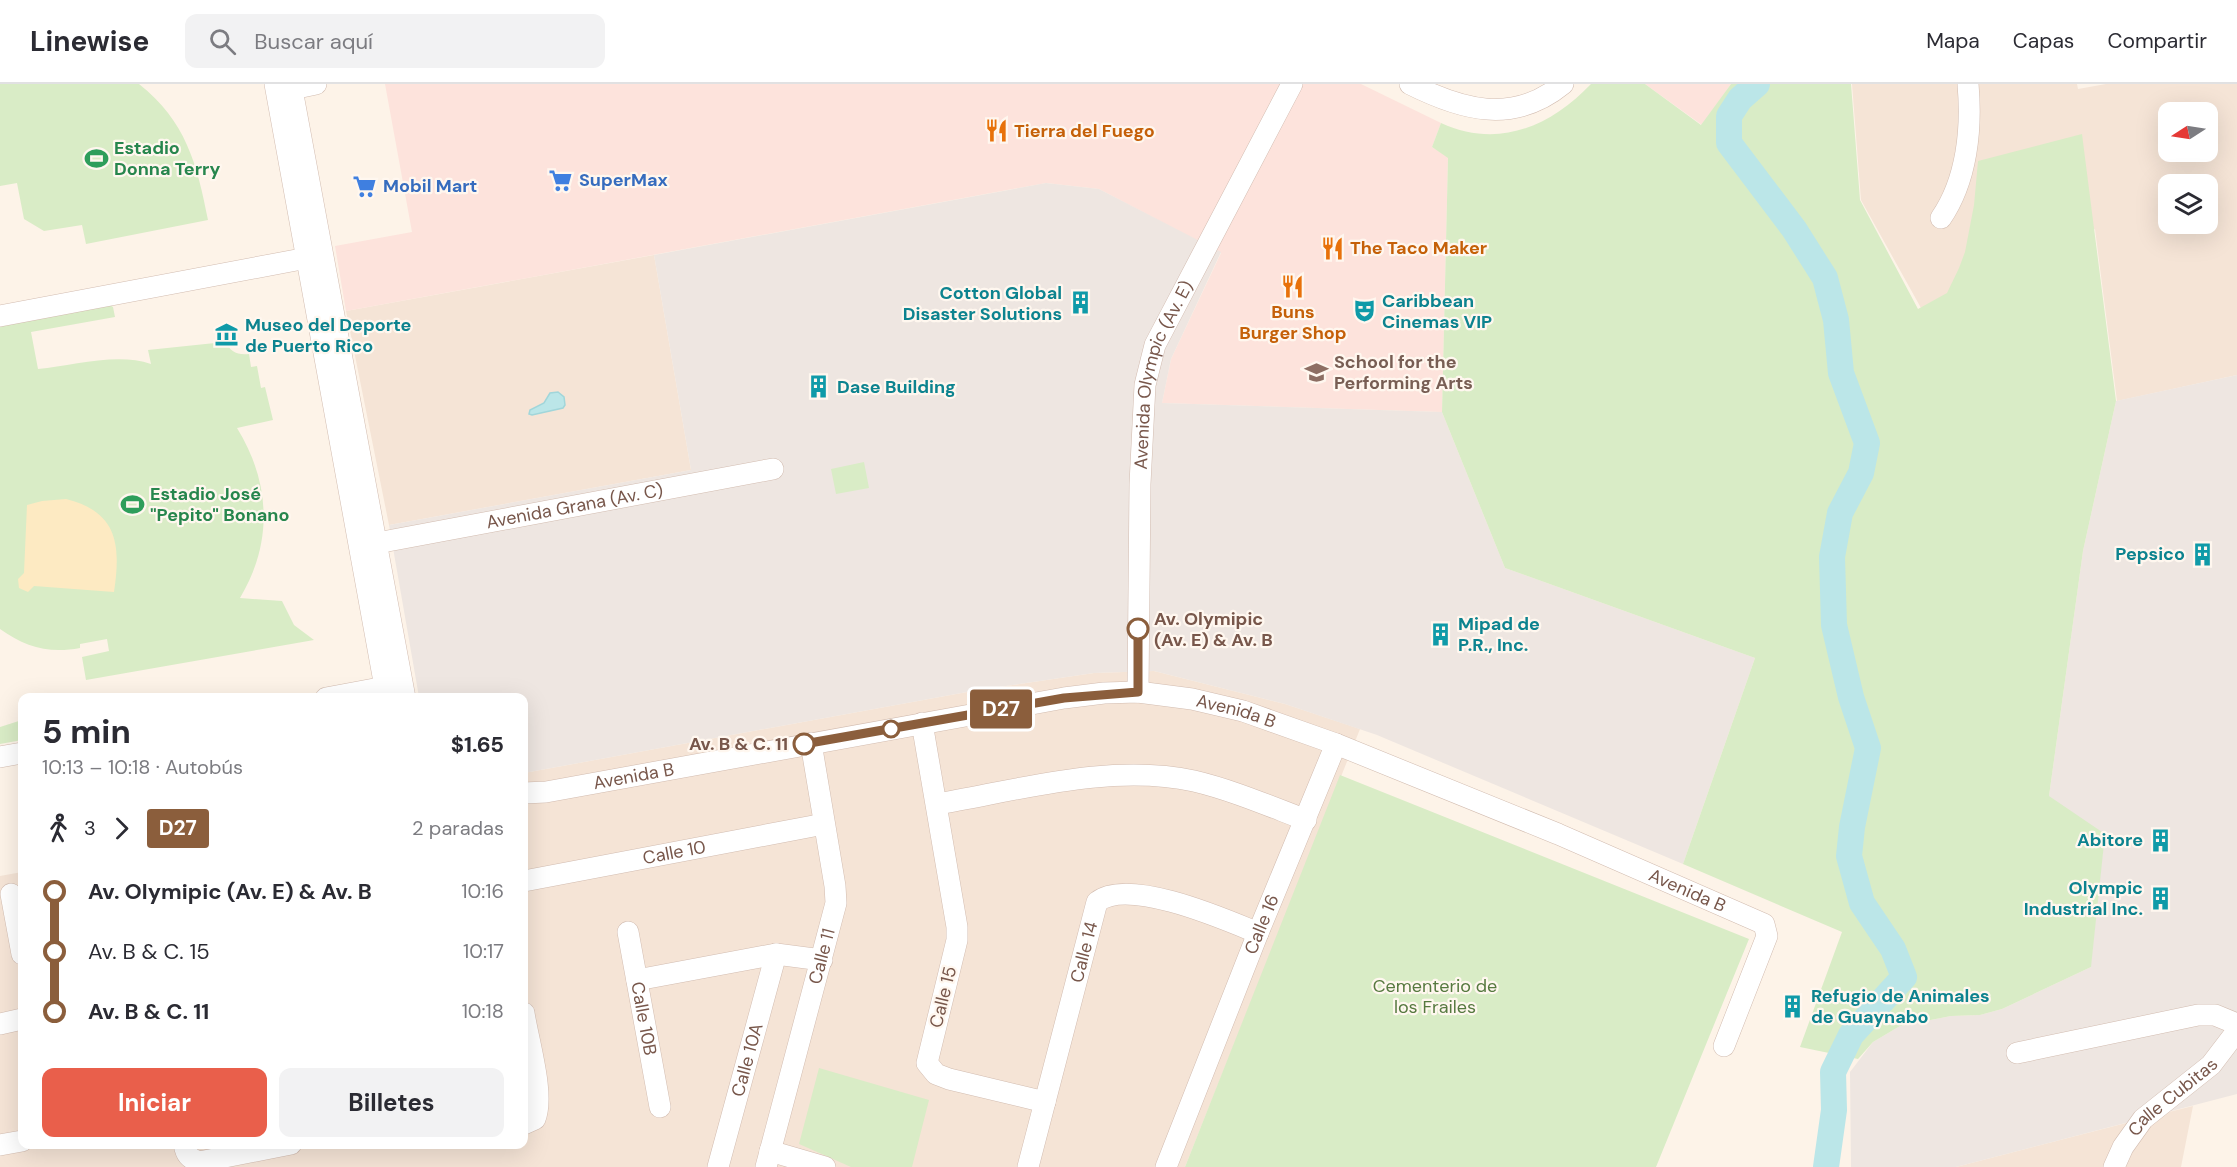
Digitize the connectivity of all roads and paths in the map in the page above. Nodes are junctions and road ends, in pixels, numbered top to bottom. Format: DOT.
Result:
graph roads {
  1 [pos="316,84"];
  2 [pos="1292,84"];
  3 [pos="1410,84"];
  4 [pos="1563,84"];
  5 [pos="1968,84"];
  6 [pos="284,87"];
  7 [pos="1941,218"];
  8 [pos="307,258"];
  9 [pos="0,316"];
  10 [pos="773,469"];
  11 [pos="377,543"];
  12 [pos="386,692"];
  13 [pos="1138,692"];
  14 [pos="404,693"];
  15 [pos="922,723"];
  16 [pos="811,743"];
  17 [pos="1336,744"];
  18 [pos="18,754"];
  19 [pos="0,757"];
  20 [pos="546,792"];
  21 [pos="528,793"];
  22 [pos="528,799"];
  23 [pos="937,804"];
  24 [pos="1306,820"];
  25 [pos="824,824"];
  26 [pos="528,880"];
  27 [pos="11,894"];
  28 [pos="18,932"];
  29 [pos="628,932"];
  30 [pos="1258,933"];
  31 [pos="776,954"];
  32 [pos="822,960"];
  33 [pos="637,980"];
  34 [pos="18,1020"];
  35 [pos="0,1024"];
  36 [pos="2237,1024"];
  37 [pos="2237,1031"];
  38 [pos="528,1036"];
  39 [pos="1724,1046"];
  40 [pos="2017,1053"];
  41 [pos="1045,1102"];
  42 [pos="660,1107"];
  43 [pos="528,1122"];
  44 [pos="18,1142"];
  45 [pos="0,1145"];
  46 [pos="185,1149"];
  47 [pos="265,1149"];
  48 [pos="768,1159"];
  49 [pos="718,1167"];
  50 [pos="825,1167"];
  51 [pos="1028,1167"];
  52 [pos="1166,1167"];
  53 [pos="2114,1167"];
  1 -- 6 [label="street"];
  2 -- 13 [label="street, Avenida Olympic (Av. E)"];
  3 -- 4 [label="street"];
  5 -- 7 [label="street"];
  6 -- 8 [label="street"];
  6 -- 11 [label="street"];
  8 -- 9 [label="street"];
  8 -- 12 [label="street"];
  10 -- 11 [label="street, Avenida Grana (Av. C)"];
  11 -- 14 [label="street"];
  13 -- 15 [label="street, Avenida B"];
  13 -- 17 [label="street, Avenida B"];
  15 -- 16 [label="street, Avenida B"];
  15 -- 23 [label="street, Calle 15"];
  16 -- 20 [label="street, Avenida B"];
  16 -- 25 [label="street, Calle 11"];
  17 -- 24 [label="street, Calle 16"];
  17 -- 39 [label="street, Avenida B"];
  18 -- 19 [label="street"];
  20 -- 21 [label="street, Avenida B"];
  20 -- 22 [label="street, Avenida B"];
  23 -- 24 [label="street"];
  23 -- 41 [label="street, Calle 15"];
  24 -- 30 [label="street, Calle 16"];
  25 -- 26 [label="street, Calle 10"];
  25 -- 32 [label="street, Calle 11"];
  27 -- 28 [label="street"];
  29 -- 33 [label="street, Calle 10B"];
  30 -- 41 [label="street, Calle 14"];
  30 -- 52 [label="street, Calle 16"];
  31 -- 32 [label="street"];
  31 -- 33 [label="street"];
  31 -- 49 [label="street, Calle 10A"];
  32 -- 48 [label="street, Calle 11"];
  33 -- 42 [label="street, Calle 10B"];
  34 -- 35 [label="street"];
  36 -- 40 [label="street"];
  37 -- 53 [label="street, Calle Cubitas"];
  38 -- 43 [label="street"];
  41 -- 51 [label="street, Calle 14"];
  44 -- 45 [label="street"];
  46 -- 47 [label="street"];
  48 -- 50 [label="street"];
}
